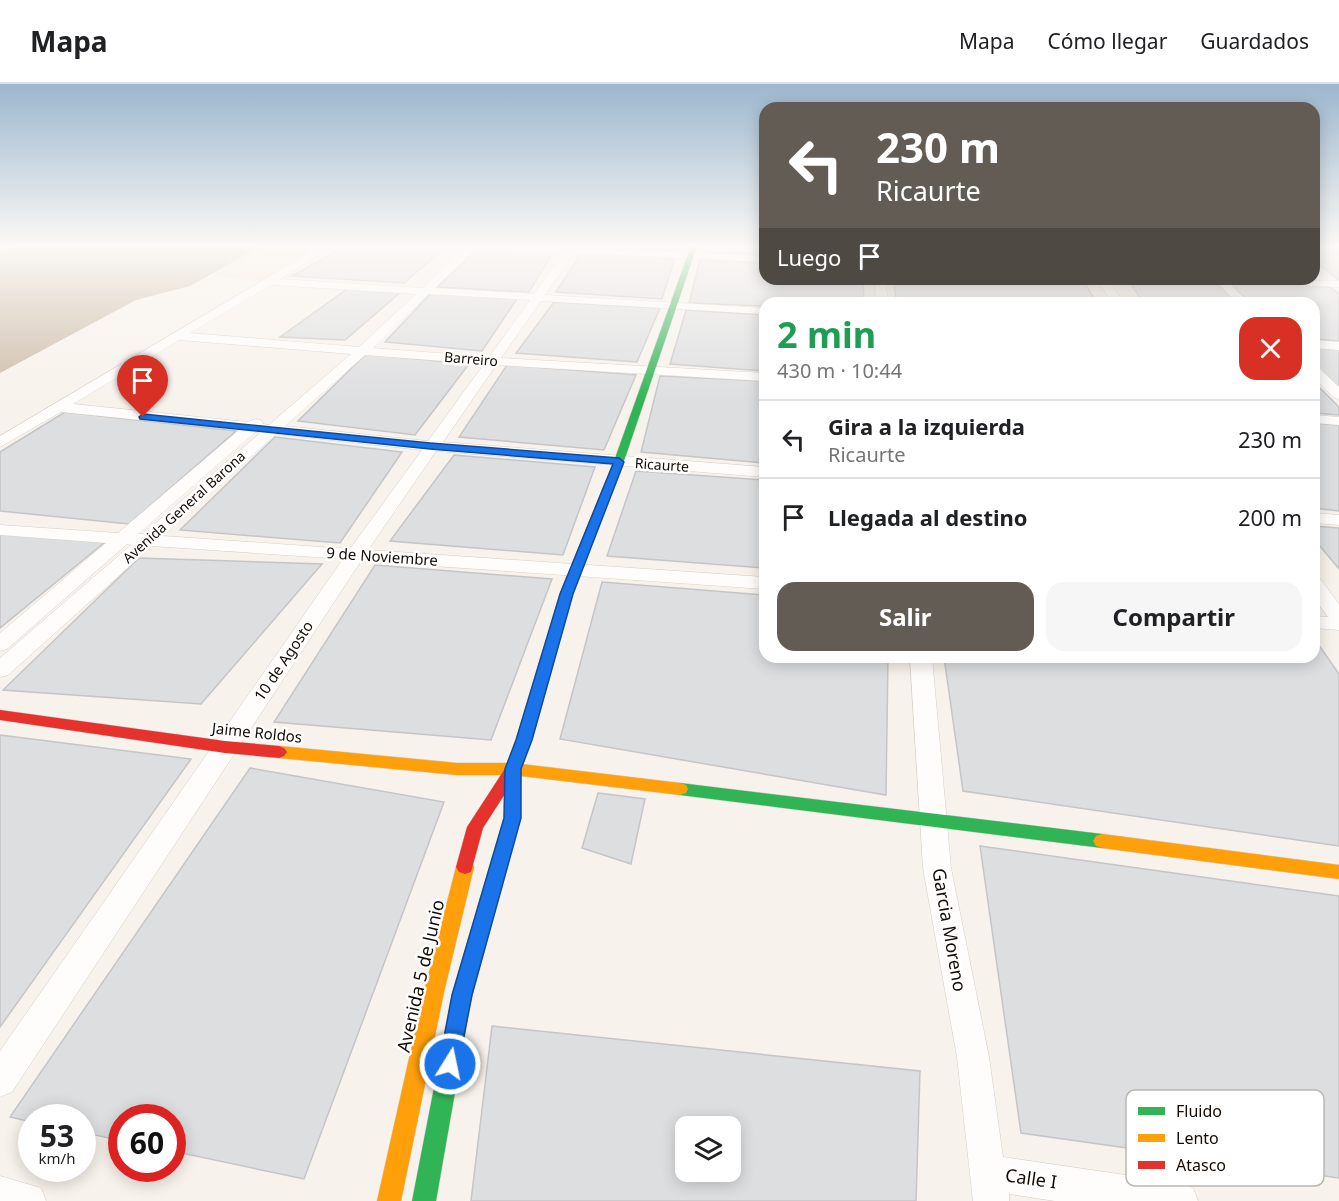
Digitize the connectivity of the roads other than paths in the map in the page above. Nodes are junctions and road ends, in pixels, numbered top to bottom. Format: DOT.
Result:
graph roads {
  1 [pos="243,298"];
  2 [pos="399,298"];
  3 [pos="418,298"];
  4 [pos="538,298"];
  5 [pos="558,298"];
  6 [pos="675,298"];
  7 [pos="392,304"];
  8 [pos="672,305"];
  9 [pos="759,311"];
  10 [pos="360,334"];
  11 [pos="176,336"];
  12 [pos="1320,344"];
  13 [pos="1339,346"];
  14 [pos="344,349"];
  15 [pos="363,350"];
  16 [pos="493,361"];
  17 [pos="649,372"];
  18 [pos="759,377"];
  19 [pos="1320,377"];
  20 [pos="301,385"];
  21 [pos="1339,395"];
  22 [pos="58,407"];
  23 [pos="1320,419"];
  24 [pos="1339,421"];
  25 [pos="268,422"];
  26 [pos="250,428"];
  27 [pos="0,442"];
  28 [pos="430,446"];
  29 [pos="619,462"];
  30 [pos="759,472"];
  31 [pos="1320,518"];
  32 [pos="1339,520"];
  33 [pos="0,530"];
  34 [pos="123,540"];
  35 [pos="147,541"];
  36 [pos="355,555"];
  37 [pos="575,570"];
  38 [pos="759,583"];
  39 [pos="1320,592"];
  40 [pos="1339,618"];
  41 [pos="1320,622"];
  42 [pos="1339,624"];
  43 [pos="0,644"];
  44 [pos="921,663"];
  45 [pos="0,670"];
  46 [pos="0,715"];
  47 [pos="225,747"];
  48 [pos="513,769"];
  49 [pos="934,819"];
  50 [pos="1339,872"];
  51 [pos="0,1080"];
  52 [pos="989,1187"];
  53 [pos="0,1194"];
  54 [pos="28,1201"];
  55 [pos="389,1201"];
  56 [pos="424,1201"];
  57 [pos="1180,1201"];
  1 -- 11 [label="street"];
  2 -- 7 [label="street"];
  3 -- 15 [label="street, Avenida General Barona"];
  4 -- 16 [label="street, 10 de Agosto"];
  5 -- 8 [label="street"];
  6 -- 8 [label="main road, Avenida 5 de Junio"];
  8 -- 9 [label="street"];
  8 -- 17 [label="main road, Avenida 5 de Junio"];
  10 -- 14 [label="street"];
  11 -- 14 [label="street, Barreiro"];
  11 -- 22 [label="street"];
  12 -- 13 [label="street"];
  14 -- 15 [label="street, Barreiro"];
  14 -- 20 [label="street"];
  15 -- 16 [label="street, Barreiro"];
  15 -- 25 [label="street, Avenida General Barona"];
  16 -- 17 [label="street, Barreiro"];
  16 -- 28 [label="street, 10 de Agosto"];
  17 -- 18 [label="street, Barreiro"];
  17 -- 29 [label="main road, Avenida 5 de Junio"];
  19 -- 21 [label="street"];
  22 -- 26 [label="street, Ricaurte"];
  22 -- 27 [label="street"];
  23 -- 24 [label="street"];
  25 -- 26 [label="street, Ricaurte"];
  25 -- 28 [label="street, Ricaurte"];
  25 -- 35 [label="street, Avenida General Barona"];
  26 -- 34 [label="street, Avenida General Barona"];
  28 -- 29 [label="street, Ricaurte"];
  28 -- 36 [label="street, 10 de Agosto"];
  29 -- 30 [label="street, Ricaurte"];
  29 -- 37 [label="main road, Avenida 5 de Junio"];
  31 -- 32 [label="street"];
  33 -- 34 [label="street, 9 de Noviembre"];
  34 -- 35 [label="street, 9 de Noviembre"];
  34 -- 43 [label="street, Avenida General Barona"];
  35 -- 36 [label="street, 9 de Noviembre"];
  35 -- 45 [label="street, Avenida General Barona"];
  36 -- 37 [label="street, 9 de Noviembre"];
  36 -- 47 [label="street, 10 de Agosto"];
  37 -- 38 [label="street, 9 de Noviembre"];
  37 -- 48 [label="main road, Avenida 5 de Junio"];
  39 -- 40 [label="street"];
  41 -- 42 [label="street"];
  44 -- 49 [label="street, Garcia Moreno"];
  46 -- 47 [label="main road, Jaime Roldos"];
  47 -- 48 [label="main road, Jaime Roldos"];
  47 -- 51 [label="street, 10 de Agosto"];
  48 -- 49 [label="main road, Jaime Roldos"];
  48 -- 55 [label="main road, Avenida 5 de Junio"];
  48 -- 56 [label="main road, Avenida 5 de Junio"];
  49 -- 50 [label="main road, Jaime Roldos"];
  49 -- 52 [label="street, Garcia Moreno"];
  52 -- 57 [label="street, Calle I"];
  53 -- 54 [label="street"];
}
